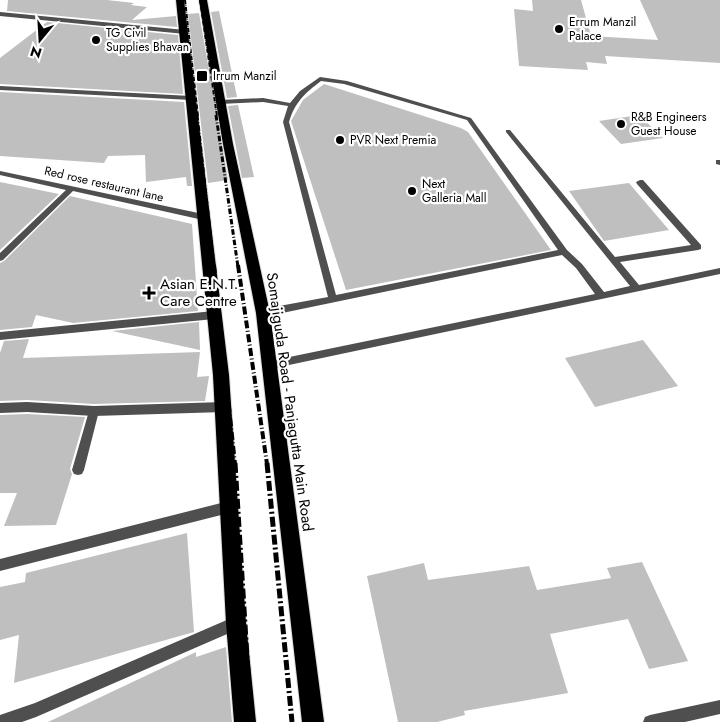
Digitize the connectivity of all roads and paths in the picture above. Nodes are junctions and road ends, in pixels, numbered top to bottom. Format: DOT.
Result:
graph roads {
  1 [pos="180,0"];
  2 [pos="203,0"];
  3 [pos="0,14"];
  4 [pos="185,32"];
  5 [pos="0,88"];
  6 [pos="191,98"];
  7 [pos="220,102"];
  8 [pos="291,105"];
  9 [pos="508,131"];
  10 [pos="0,173"];
  11 [pos="640,182"];
  12 [pos="72,188"];
  13 [pos="203,218"];
  14 [pos="564,252"];
  15 [pos="0,258"];
  16 [pos="613,260"];
  17 [pos="720,271"];
  18 [pos="637,289"];
  19 [pos="602,296"];
  20 [pos="333,298"];
  21 [pos="263,313"];
  22 [pos="214,315"];
  23 [pos="0,336"];
  24 [pos="270,366"];
  25 [pos="224,407"];
  26 [pos="0,408"];
  27 [pos="94,411"];
  28 [pos="78,470"];
  29 [pos="229,507"];
  30 [pos="0,565"];
  31 [pos="236,623"];
  32 [pos="720,707"];
  33 [pos="0,722"];
  34 [pos="245,722"];
  35 [pos="314,722"];
  36 [pos="650,722"];
  1 -- 4 [label="highway"];
  2 -- 7 [label="highway, Somajiguda Road - Panjagutta Main Road"];
  3 -- 4 [label="street"];
  4 -- 6 [label="highway"];
  5 -- 6 [label="street"];
  6 -- 13 [label="highway"];
  7 -- 8 [label="street"];
  7 -- 21 [label="highway, Somajiguda Road - Panjagutta Main Road"];
  8 -- 14 [label="street"];
  8 -- 20 [label="street"];
  9 -- 16 [label="street"];
  10 -- 12 [label="street, Red rose restaurant lane"];
  11 -- 16 [label="street"];
  12 -- 13 [label="street, Red rose restaurant lane"];
  12 -- 15 [label="street"];
  13 -- 22 [label="highway"];
  14 -- 19 [label="street"];
  14 -- 20 [label="street"];
  16 -- 18 [label="street"];
  17 -- 18 [label="street"];
  18 -- 19 [label="street"];
  19 -- 24 [label="street"];
  20 -- 21 [label="street"];
  21 -- 24 [label="highway, Somajiguda Road - Panjagutta Main Road"];
  22 -- 23 [label="street"];
  22 -- 25 [label="highway"];
  24 -- 35 [label="highway, Somajiguda Road - Panjagutta Main Road"];
  25 -- 27 [label="street"];
  25 -- 29 [label="highway"];
  26 -- 27 [label="street"];
  27 -- 28 [label="street"];
  29 -- 30 [label="street"];
  29 -- 31 [label="highway"];
  31 -- 33 [label="street"];
  31 -- 34 [label="highway"];
  32 -- 36 [label="street"];
}
